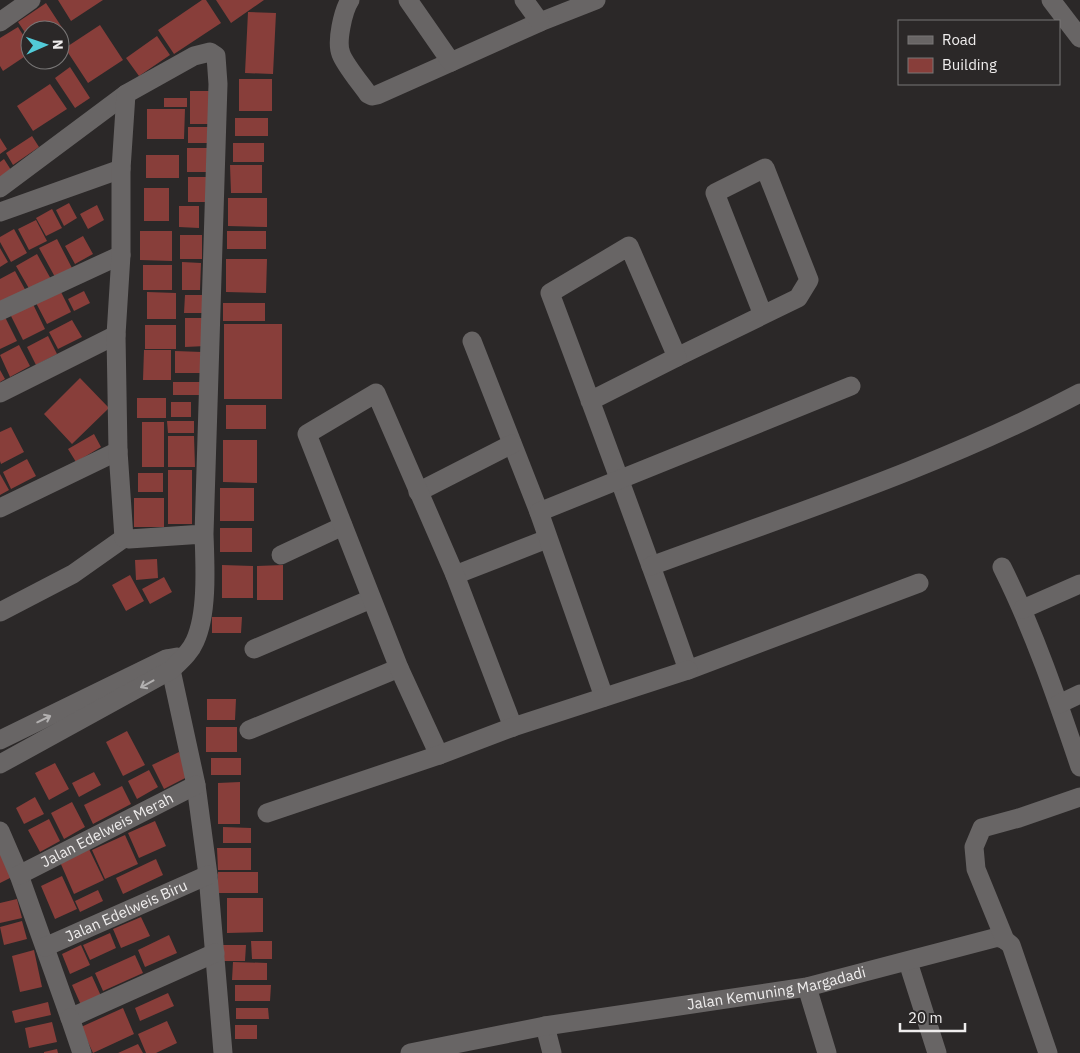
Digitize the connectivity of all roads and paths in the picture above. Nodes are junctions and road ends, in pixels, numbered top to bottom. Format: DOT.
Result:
graph roads {
  1 [pos="31,0"];
  2 [pos="350,0"];
  3 [pos="408,0"];
  4 [pos="524,0"];
  5 [pos="596,0"];
  6 [pos="1051,0"];
  7 [pos="0,22"];
  8 [pos="540,22"];
  9 [pos="1080,38"];
  10 [pos="451,62"];
  11 [pos="126,94"];
  12 [pos="121,169"];
  13 [pos="0,188"];
  14 [pos="0,212"];
  15 [pos="121,255"];
  16 [pos="0,311"];
  17 [pos="763,315"];
  18 [pos="116,335"];
  19 [pos="472,342"];
  20 [pos="677,357"];
  21 [pos="851,386"];
  22 [pos="0,393"];
  23 [pos="1080,393"];
  24 [pos="590,401"];
  25 [pos="512,444"];
  26 [pos="118,451"];
  27 [pos="620,480"];
  28 [pos="418,492"];
  29 [pos="0,508"];
  30 [pos="539,512"];
  31 [pos="343,526"];
  32 [pos="204,534"];
  33 [pos="124,538"];
  34 [pos="547,539"];
  35 [pos="281,556"];
  36 [pos="651,566"];
  37 [pos="1002,567"];
  38 [pos="455,575"];
  39 [pos="919,583"];
  40 [pos="1080,584"];
  41 [pos="371,599"];
  42 [pos="1023,609"];
  43 [pos="0,612"];
  44 [pos="254,649"];
  45 [pos="169,664"];
  46 [pos="399,668"];
  47 [pos="688,670"];
  48 [pos="1080,694"];
  49 [pos="604,697"];
  50 [pos="1059,704"];
  51 [pos="514,727"];
  52 [pos="249,730"];
  53 [pos="0,740"];
  54 [pos="439,756"];
  55 [pos="0,764"];
  56 [pos="1080,767"];
  57 [pos="196,785"];
  58 [pos="1080,797"];
  59 [pos="267,813"];
  60 [pos="0,831"];
  61 [pos="19,875"];
  62 [pos="208,875"];
  63 [pos="1005,940"];
  64 [pos="45,947"];
  65 [pos="215,953"];
  66 [pos="908,962"];
  67 [pos="807,987"];
  68 [pos="70,1018"];
  69 [pos="545,1026"];
  70 [pos="221,1052"];
  71 [pos="82,1053"];
  72 [pos="410,1053"];
  73 [pos="552,1053"];
  74 [pos="828,1053"];
  75 [pos="937,1053"];
  76 [pos="1048,1053"];
  1 -- 7 [label="street"];
  2 -- 10 [label="street"];
  3 -- 10 [label="street"];
  4 -- 8 [label="street"];
  5 -- 8 [label="street"];
  6 -- 9 [label="street"];
  8 -- 10 [label="street"];
  11 -- 12 [label="street"];
  11 -- 13 [label="street"];
  11 -- 32 [label="street"];
  12 -- 14 [label="street"];
  12 -- 15 [label="street"];
  15 -- 16 [label="street"];
  15 -- 18 [label="street"];
  17 -- 17 [label="street"];
  17 -- 20 [label="street"];
  18 -- 22 [label="street"];
  18 -- 26 [label="street"];
  19 -- 25 [label="street"];
  20 -- 24 [label="street"];
  20 -- 24 [label="street"];
  21 -- 27 [label="street"];
  23 -- 36 [label="street"];
  24 -- 27 [label="street"];
  25 -- 28 [label="street"];
  25 -- 30 [label="street"];
  26 -- 29 [label="street"];
  26 -- 33 [label="street"];
  27 -- 30 [label="street"];
  27 -- 36 [label="street"];
  28 -- 31 [label="street"];
  28 -- 38 [label="street"];
  30 -- 34 [label="street"];
  31 -- 35 [label="street"];
  31 -- 41 [label="street"];
  32 -- 33 [label="street"];
  32 -- 45 [label="street"];
  33 -- 43 [label="street"];
  34 -- 38 [label="street"];
  34 -- 49 [label="street"];
  36 -- 47 [label="street"];
  37 -- 42 [label="street"];
  38 -- 51 [label="street"];
  39 -- 47 [label="street"];
  40 -- 42 [label="street"];
  41 -- 44 [label="street"];
  41 -- 46 [label="street"];
  42 -- 50 [label="street"];
  53 -- 45 [label="street, one-way"];
  45 -- 55 [label="street, one-way"];
  45 -- 57 [label="street"];
  46 -- 52 [label="street"];
  46 -- 54 [label="street"];
  47 -- 49 [label="street"];
  48 -- 50 [label="street"];
  49 -- 51 [label="street"];
  50 -- 56 [label="street"];
  51 -- 54 [label="street"];
  54 -- 59 [label="street"];
  57 -- 61 [label="street, Jalan Edelweis Merah"];
  57 -- 62 [label="street"];
  58 -- 63 [label="street"];
  60 -- 61 [label="street"];
  61 -- 64 [label="street"];
  62 -- 64 [label="street, Jalan Edelweis Biru"];
  62 -- 65 [label="street"];
  63 -- 66 [label="street, Jalan Kemuning Margadadi"];
  63 -- 76 [label="street"];
  64 -- 68 [label="street"];
  65 -- 68 [label="street"];
  65 -- 70 [label="street"];
  66 -- 67 [label="street, Jalan Kemuning Margadadi"];
  66 -- 75 [label="street"];
  67 -- 69 [label="street, Jalan Kemuning Margadadi"];
  67 -- 74 [label="street"];
  68 -- 71 [label="street"];
  69 -- 72 [label="street, Jalan Kemuning Margadadi"];
  69 -- 73 [label="street"];
}
